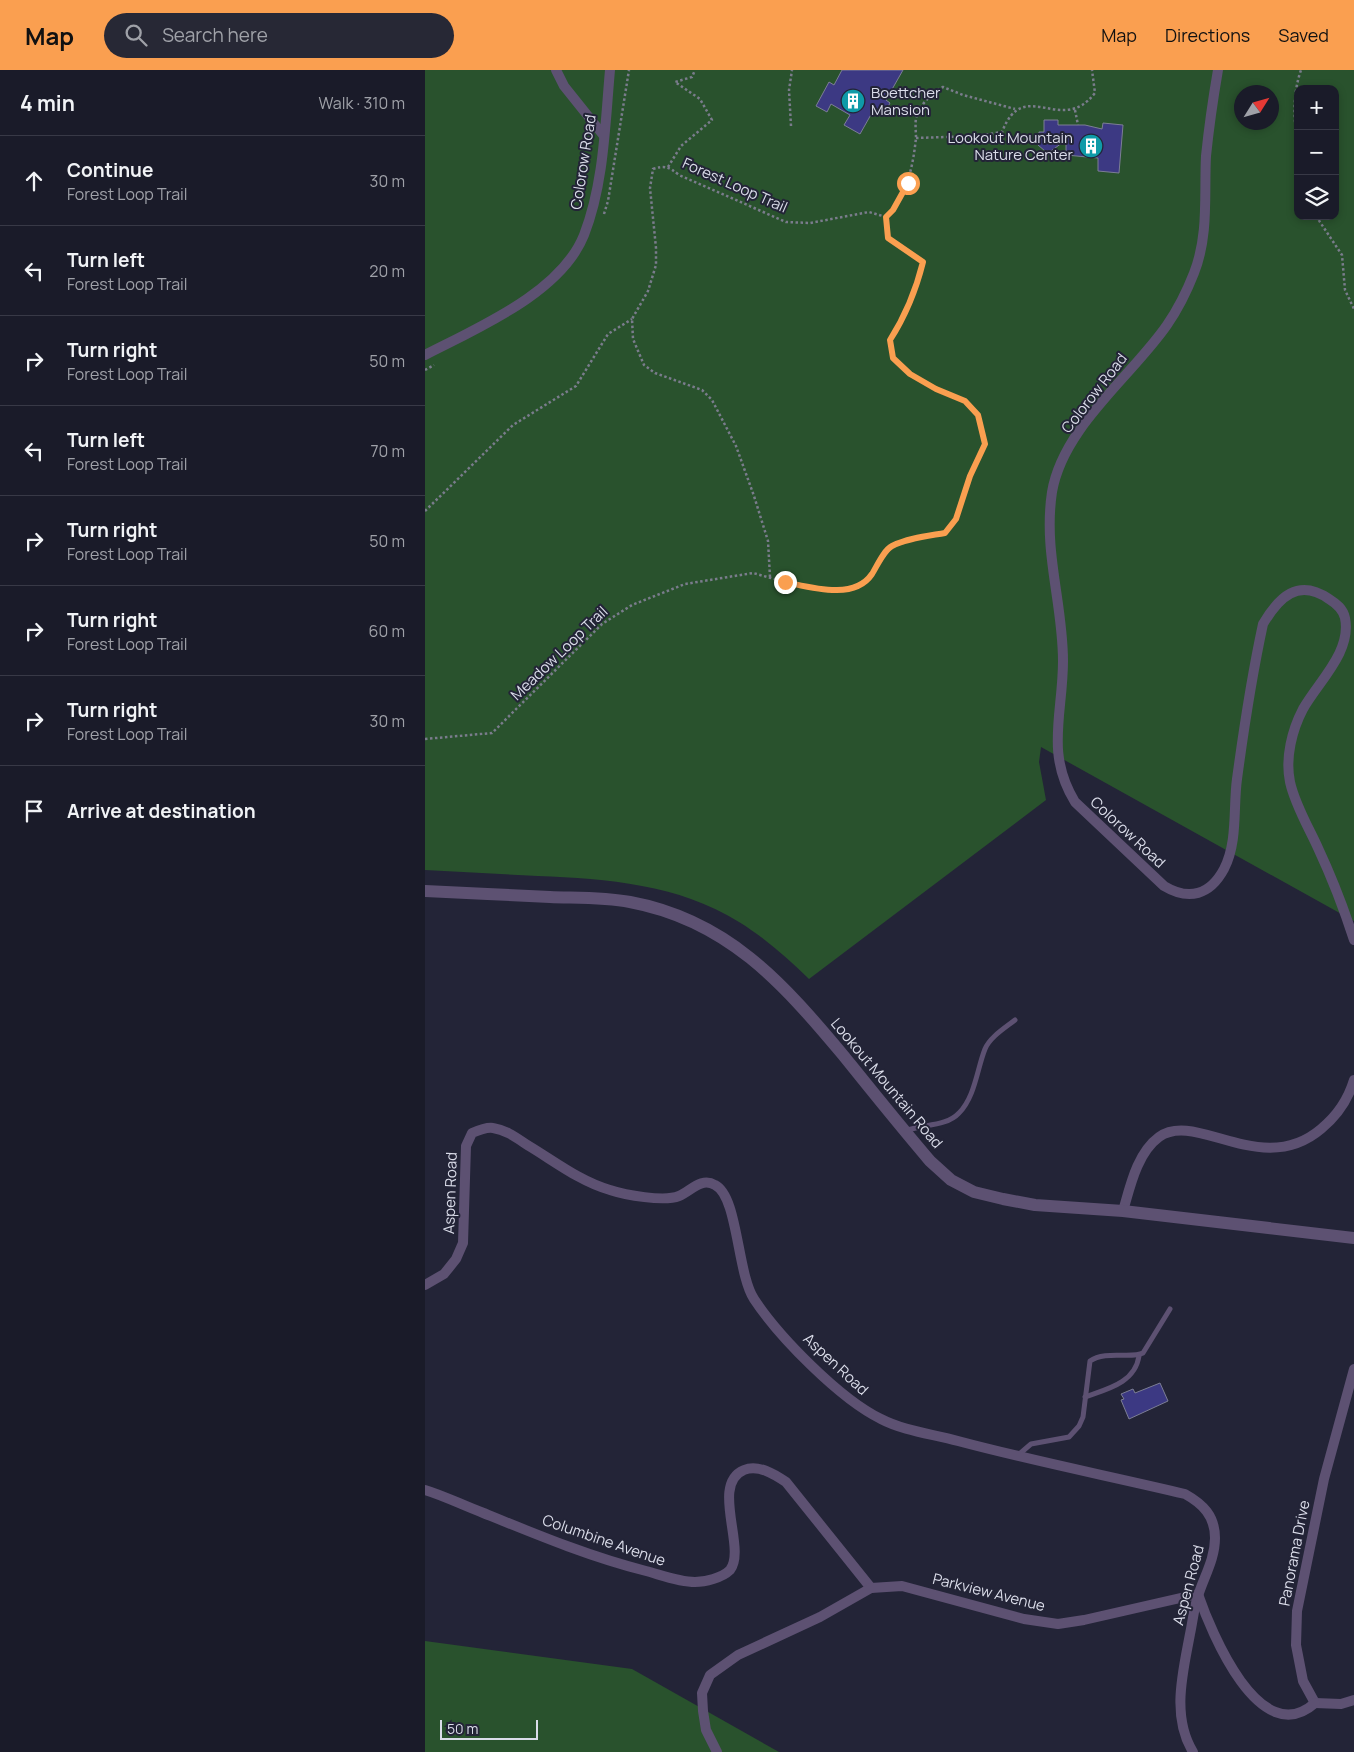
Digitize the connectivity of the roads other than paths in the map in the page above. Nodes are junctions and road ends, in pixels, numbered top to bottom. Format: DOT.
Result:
graph roads {
  1 [pos="556,70"];
  2 [pos="610,70"];
  3 [pos="1218,70"];
  4 [pos="604,136"];
  5 [pos="425,355"];
  6 [pos="425,891"];
  7 [pos="1354,940"];
  8 [pos="1015,1020"];
  9 [pos="1354,1080"];
  10 [pos="905,1131"];
  11 [pos="1123,1211"];
  12 [pos="1354,1238"];
  13 [pos="425,1285"];
  14 [pos="1170,1309"];
  15 [pos="1139,1356"];
  16 [pos="1354,1368"];
  17 [pos="1085,1397"];
  18 [pos="1016,1456"];
  19 [pos="425,1490"];
  20 [pos="871,1588"];
  21 [pos="1198,1594"];
  22 [pos="1354,1700"];
  23 [pos="1315,1703"];
  24 [pos="717,1752"];
  25 [pos="1193,1752"];
  1 -- 4 [label="street"];
  2 -- 4 [label="street, Colorow Road"];
  3 -- 7 [label="street, Colorow Road"];
  4 -- 5 [label="street, Colorow Road"];
  6 -- 10 [label="street, Lookout Mountain Road"];
  8 -- 10 [label="lane"];
  9 -- 11 [label="street"];
  10 -- 11 [label="street, Lookout Mountain Road"];
  11 -- 12 [label="street, Lookout Mountain Road"];
  13 -- 18 [label="street, Aspen Road"];
  14 -- 15 [label="lane"];
  15 -- 17 [label="lane"];
  15 -- 17 [label="lane"];
  16 -- 23 [label="street, Panorama Drive"];
  17 -- 18 [label="lane"];
  18 -- 21 [label="street, Aspen Road"];
  19 -- 20 [label="street, Columbine Avenue"];
  20 -- 21 [label="street, Parkview Avenue"];
  20 -- 24 [label="street, Parkview Avenue"];
  21 -- 23 [label="street"];
  21 -- 25 [label="street, Aspen Road"];
  22 -- 23 [label="street"];
}
